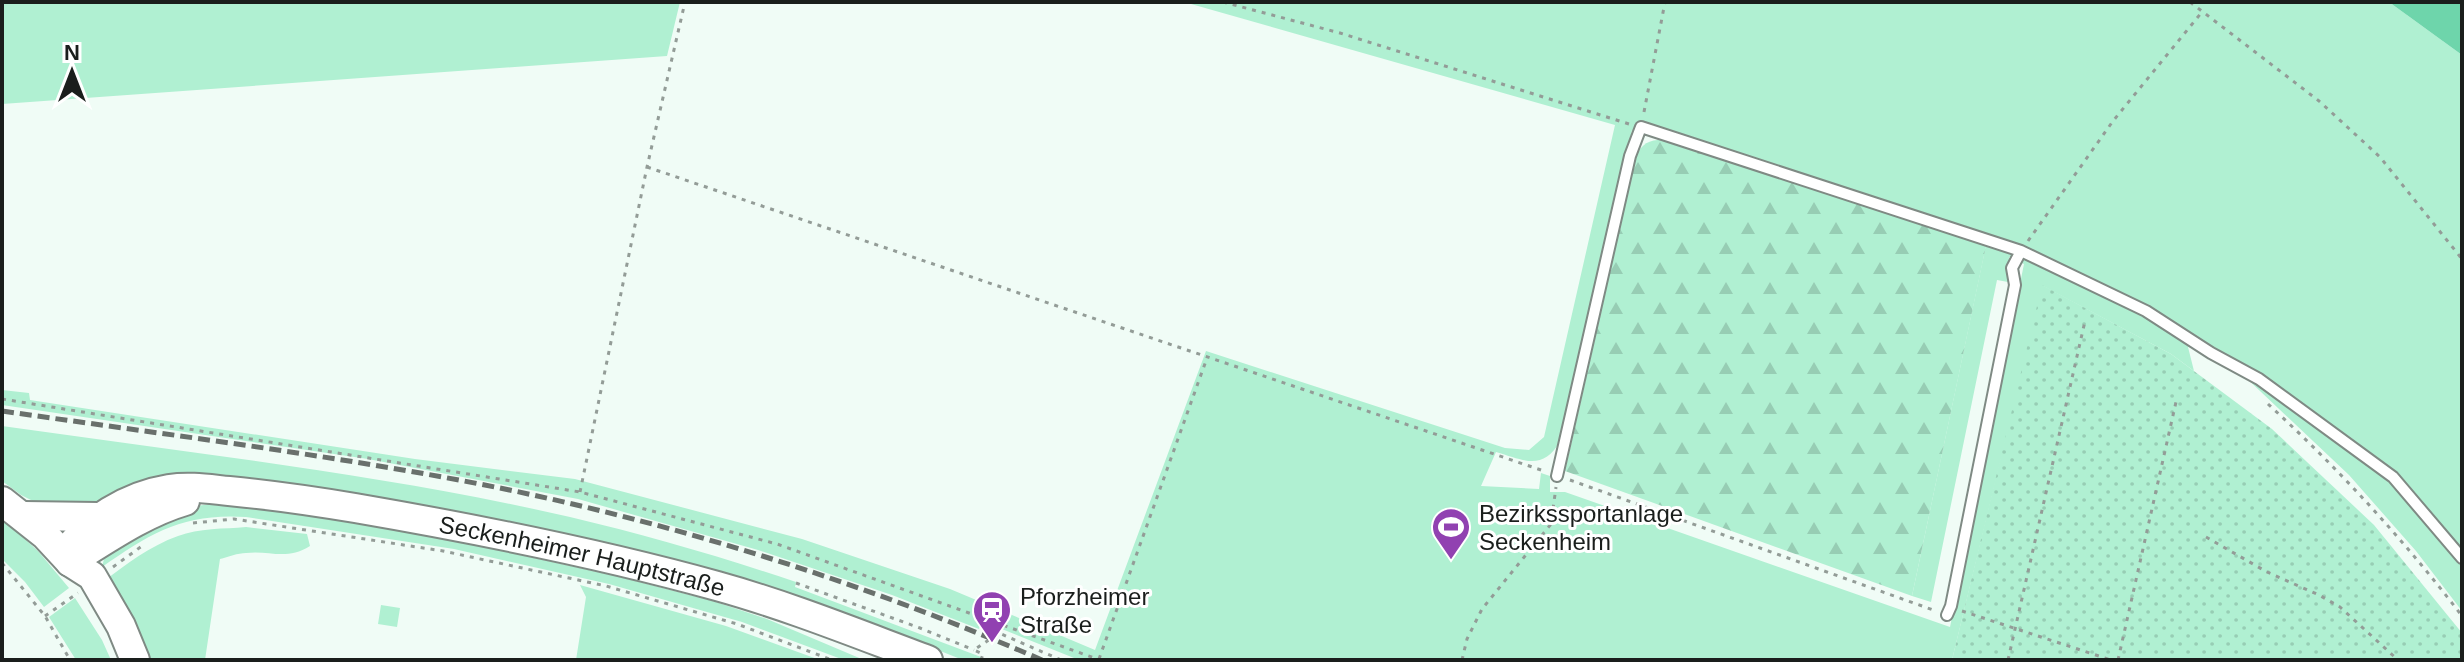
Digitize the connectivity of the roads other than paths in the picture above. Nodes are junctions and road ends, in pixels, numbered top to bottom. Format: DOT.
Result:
graph roads {
  1 [pos="2021,251"];
  2 [pos="1557,476"];
  3 [pos="225,491"];
  4 [pos="13,509"];
  5 [pos="98,517"];
  6 [pos="67,558"];
  7 [pos="2462,558"];
  8 [pos="88,586"];
  9 [pos="1949,611"];
  10 [pos="117,660"];
  11 [pos="135,660"];
  12 [pos="928,660"];
  1 -- 2 [label="lane"];
  1 -- 7 [label="lane"];
  1 -- 9 [label="lane"];
  3 -- 5 [label="main road, Seckenheimer Hauptstraße"];
  3 -- 6 [label="main road"];
  3 -- 12 [label="main road, Seckenheimer Hauptstraße"];
  4 -- 5 [label="main road"];
  4 -- 6 [label="main road"];
  5 -- 6 [label="main road"];
  6 -- 8 [label="main road"];
  8 -- 10 [label="main road"];
  8 -- 11 [label="main road"];
}
